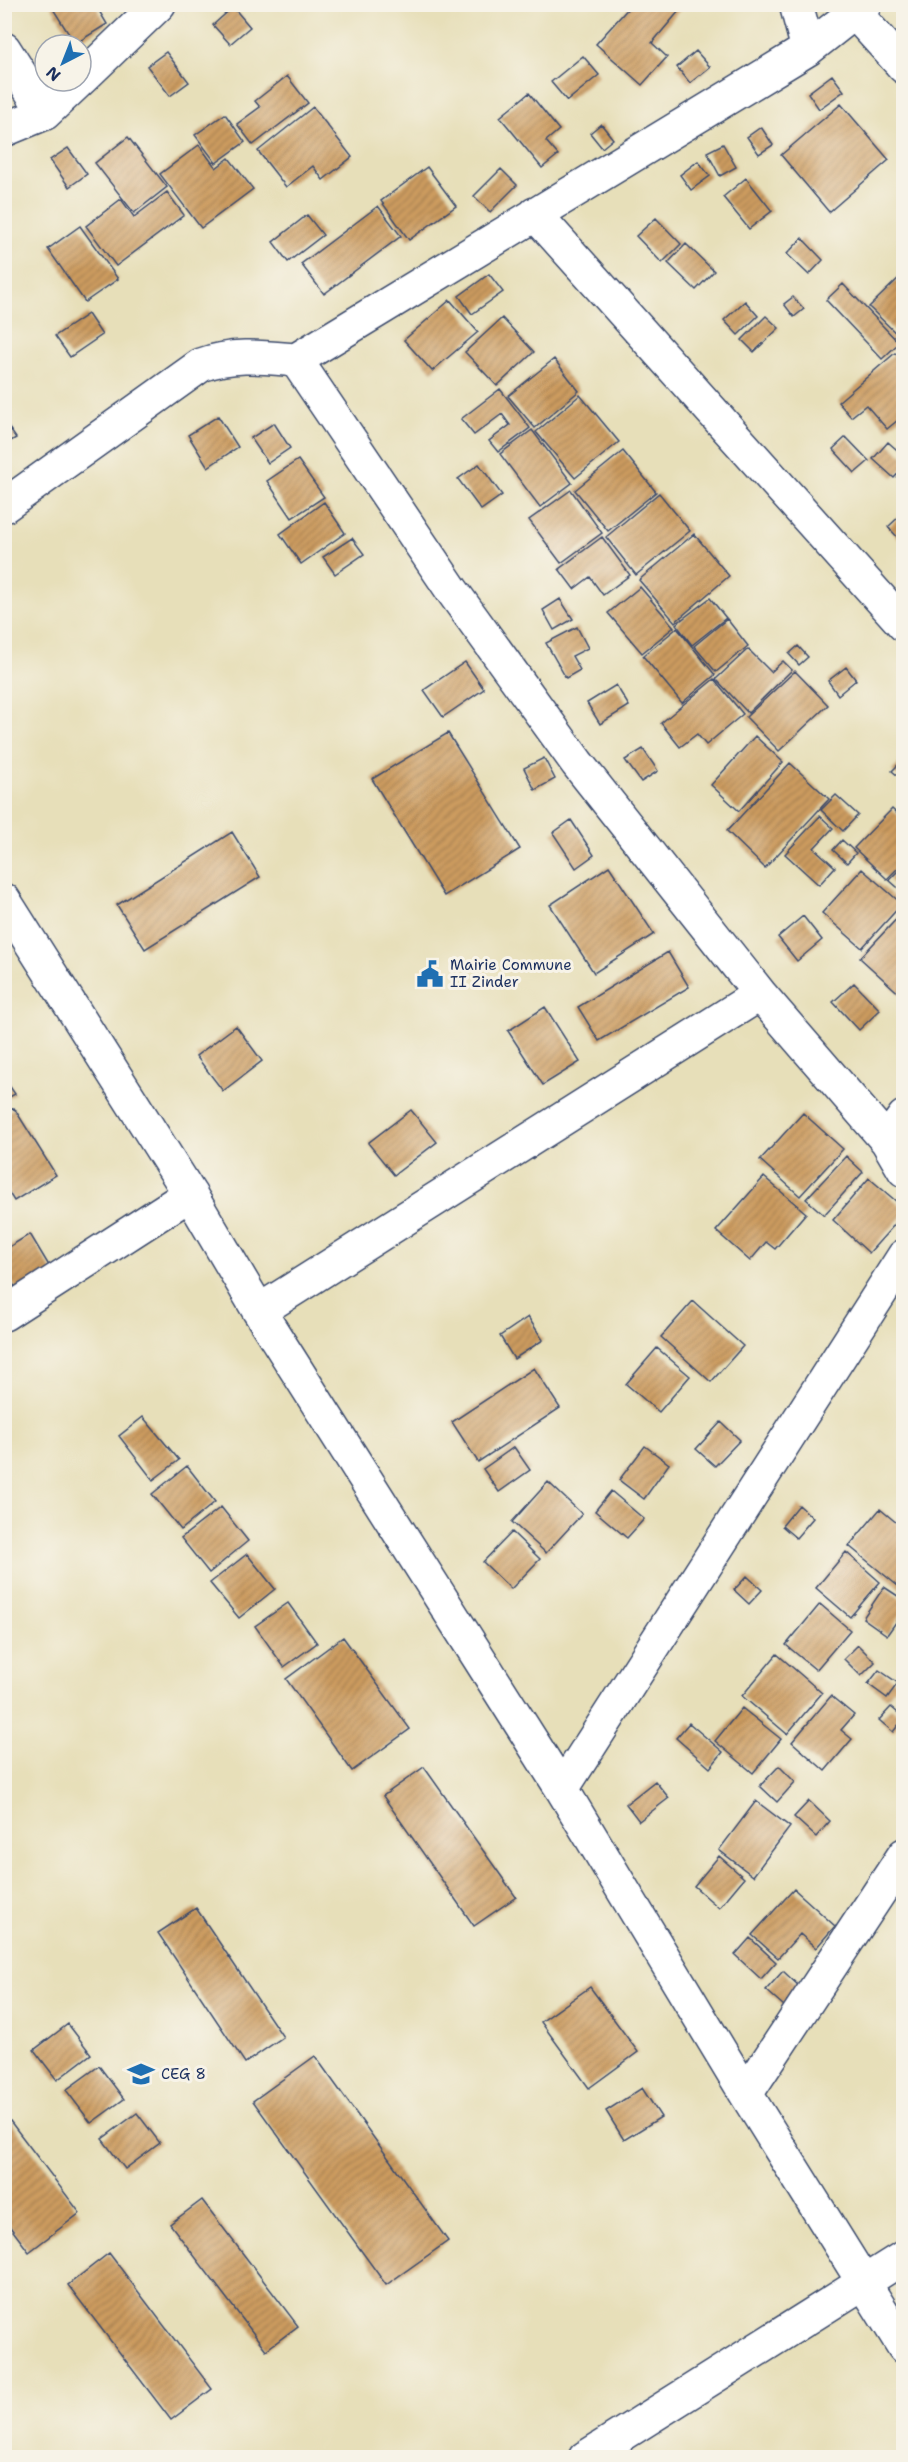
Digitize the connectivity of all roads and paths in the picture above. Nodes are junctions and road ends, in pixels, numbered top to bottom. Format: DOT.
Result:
graph roads {
  1 [pos="159,4"];
  2 [pos="796,4"];
  3 [pos="860,9"];
  4 [pos="808,49"];
  5 [pos="4,50"];
  6 [pos="93,67"];
  7 [pos="903,68"];
  8 [pos="66,93"];
  9 [pos="45,113"];
  10 [pos="4,130"];
  11 [pos="535,214"];
  12 [pos="296,360"];
  13 [pos="4,506"];
  14 [pos="903,625"];
  15 [pos="4,900"];
  16 [pos="760,994"];
  17 [pos="895,1129"];
  18 [pos="903,1170"];
  19 [pos="190,1194"];
  20 [pos="903,1256"];
  21 [pos="259,1311"];
  22 [pos="4,1314"];
  23 [pos="562,1789"];
  24 [pos="903,1855"];
  25 [pos="746,2094"];
  26 [pos="903,2257"];
  27 [pos="864,2284"];
  28 [pos="903,2347"];
  29 [pos="585,2457"];
  1 -- 6 [label="street"];
  2 -- 4 [label="street"];
  3 -- 4 [label="street"];
  3 -- 7 [label="street"];
  4 -- 11 [label="street"];
  5 -- 9 [label="street"];
  8 -- 9 [label="street"];
  9 -- 10 [label="street"];
  11 -- 12 [label="street"];
  11 -- 14 [label="street"];
  12 -- 13 [label="street"];
  12 -- 16 [label="street"];
  15 -- 19 [label="street"];
  16 -- 17 [label="street"];
  16 -- 21 [label="street"];
  17 -- 18 [label="street"];
  19 -- 21 [label="street"];
  19 -- 22 [label="street"];
  20 -- 23 [label="street"];
  21 -- 23 [label="street"];
  23 -- 25 [label="street"];
  24 -- 25 [label="street"];
  25 -- 27 [label="street"];
  26 -- 27 [label="street"];
  27 -- 28 [label="street"];
  27 -- 29 [label="street"];
}
